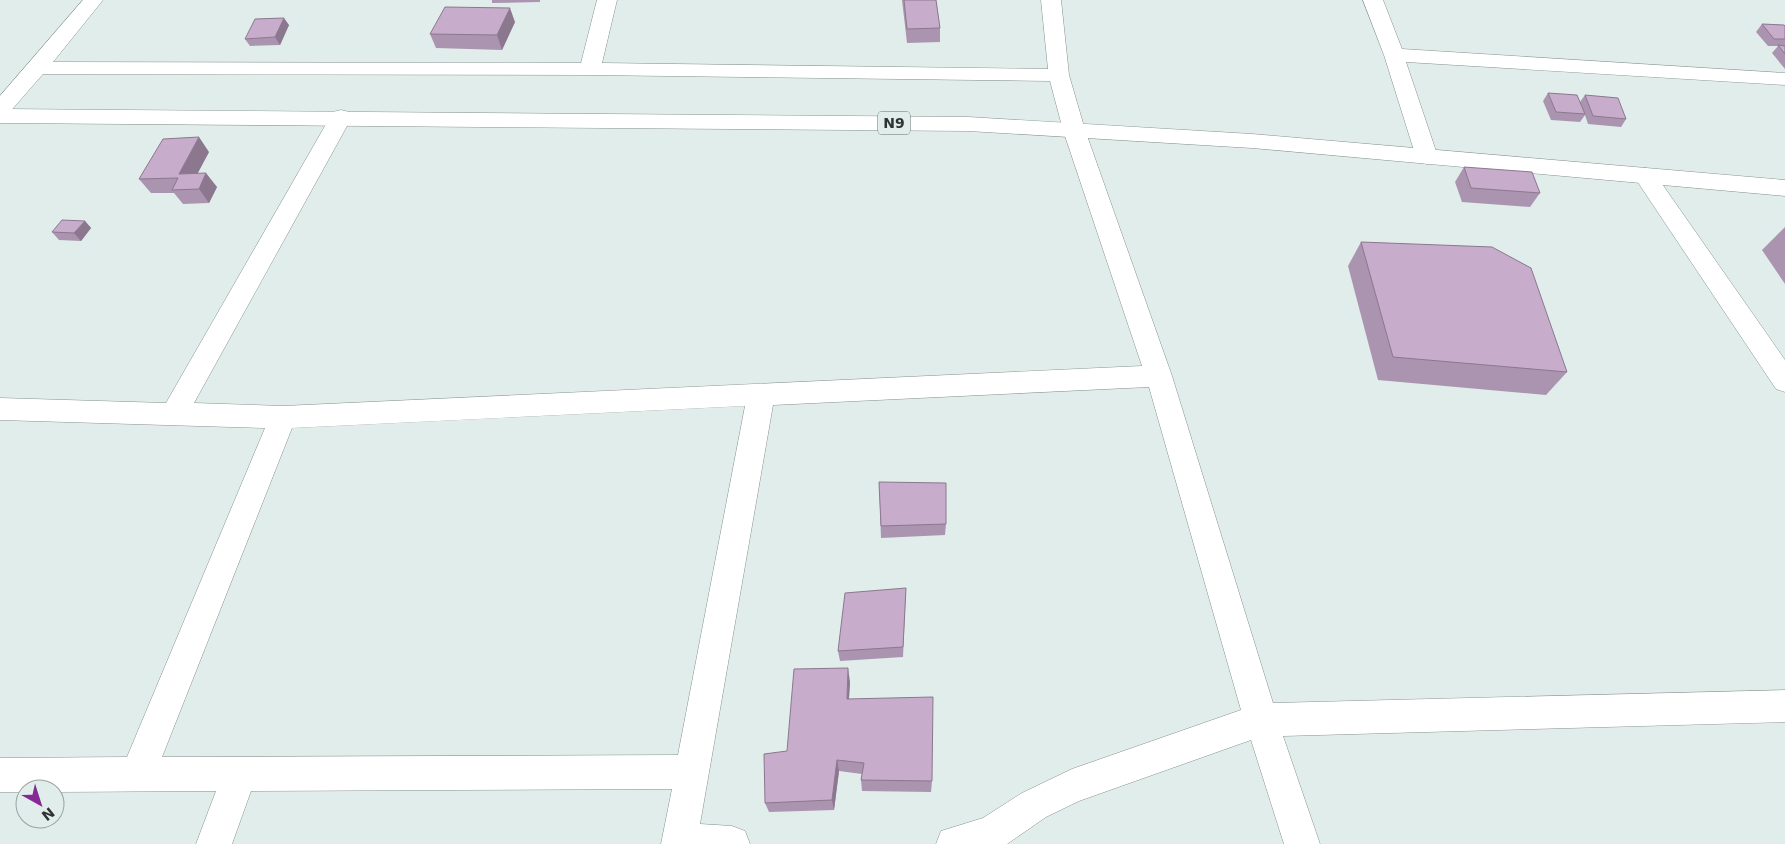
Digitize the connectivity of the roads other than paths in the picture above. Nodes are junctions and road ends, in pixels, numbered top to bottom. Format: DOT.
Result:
graph roads {
  1 [pos="93,0"];
  2 [pos="607,0"];
  3 [pos="1051,0"];
  4 [pos="1373,0"];
  5 [pos="1394,55"];
  6 [pos="37,68"];
  7 [pos="590,69"];
  8 [pos="1059,75"];
  9 [pos="1785,79"];
  10 [pos="0,109"];
  11 [pos="0,116"];
  12 [pos="341,117"];
  13 [pos="1074,130"];
  14 [pos="1427,157"];
  15 [pos="1645,176"];
  16 [pos="1785,188"];
  17 [pos="1159,376"];
  18 [pos="1785,381"];
  19 [pos="761,395"];
  20 [pos="0,410"];
  21 [pos="174,414"];
  22 [pos="283,417"];
  23 [pos="1785,706"];
  24 [pos="1262,720"];
  25 [pos="692,772"];
  26 [pos="138,773"];
  27 [pos="240,773"];
  28 [pos="0,775"];
  29 [pos="679,842"];
  30 [pos="214,844"];
  31 [pos="732,844"];
  32 [pos="954,844"];
  33 [pos="1302,844"];
  1 -- 6 [label="street"];
  2 -- 7 [label="street"];
  3 -- 8 [label="street"];
  4 -- 5 [label="street"];
  5 -- 9 [label="street"];
  5 -- 14 [label="street"];
  6 -- 7 [label="street"];
  6 -- 10 [label="street"];
  7 -- 8 [label="street"];
  8 -- 13 [label="street"];
  11 -- 12 [label="street, N9"];
  12 -- 13 [label="street, N9"];
  12 -- 21 [label="street"];
  13 -- 14 [label="street, N9"];
  13 -- 17 [label="street"];
  14 -- 15 [label="street, N9"];
  15 -- 16 [label="street, N9"];
  15 -- 18 [label="street"];
  17 -- 19 [label="street"];
  17 -- 24 [label="street"];
  19 -- 22 [label="street"];
  19 -- 25 [label="street"];
  20 -- 21 [label="street"];
  21 -- 22 [label="street"];
  22 -- 26 [label="street"];
  23 -- 24 [label="street"];
  24 -- 32 [label="street"];
  24 -- 33 [label="street"];
  25 -- 27 [label="street"];
  25 -- 29 [label="street"];
  26 -- 27 [label="street"];
  26 -- 28 [label="street"];
  27 -- 30 [label="street"];
  29 -- 31 [label="street"];
}
